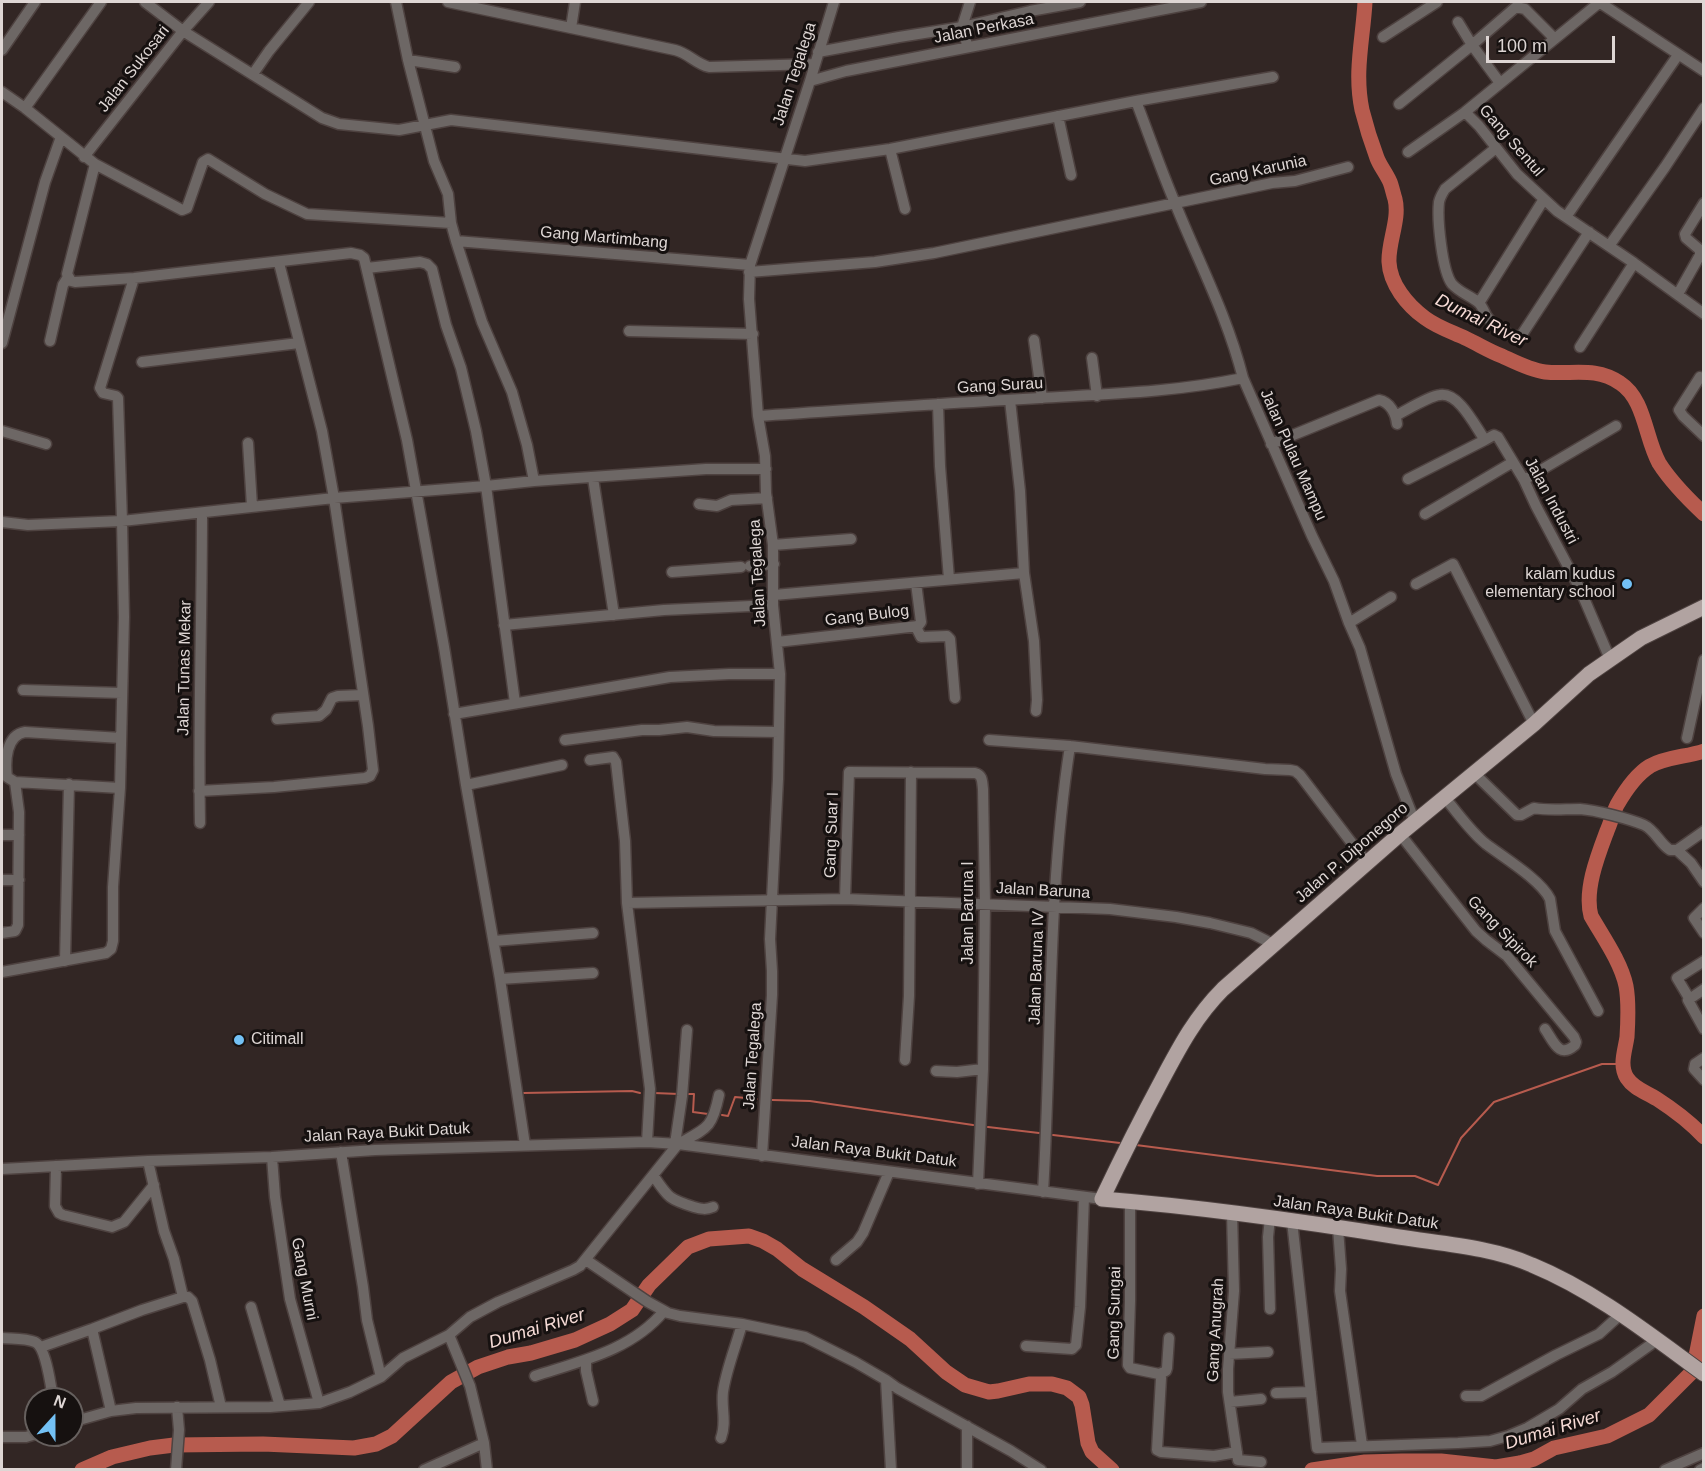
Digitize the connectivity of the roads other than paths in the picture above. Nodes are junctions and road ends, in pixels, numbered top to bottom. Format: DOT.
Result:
graph roads {
  1 [pos="35,2"];
  2 [pos="101,2"];
  3 [pos="145,2"];
  4 [pos="209,2"];
  5 [pos="309,2"];
  6 [pos="396,2"];
  7 [pos="448,2"];
  8 [pos="575,2"];
  9 [pos="834,2"];
  10 [pos="970,2"];
  11 [pos="1080,2"];
  12 [pos="1195,2"];
  13 [pos="1437,2"];
  14 [pos="1599,2"];
  15 [pos="1458,22"];
  16 [pos="962,27"];
  17 [pos="571,28"];
  18 [pos="183,31"];
  19 [pos="1383,37"];
  20 [pos="1554,38"];
  21 [pos="1472,45"];
  22 [pos="967,47"];
  23 [pos="2,50"];
  24 [pos="1678,55"];
  25 [pos="817,58"];
  26 [pos="408,60"];
  27 [pos="455,67"];
  28 [pos="1704,71"];
  29 [pos="253,74"];
  30 [pos="1273,77"];
  31 [pos="810,81"];
  32 [pos="1500,83"];
  33 [pos="2,92"];
  34 [pos="1136,101"];
  35 [pos="1399,104"];
  36 [pos="25,108"];
  37 [pos="1704,108"];
  38 [pos="1465,112"];
  39 [pos="1058,116"];
  40 [pos="424,125"];
  41 [pos="62,137"];
  42 [pos="890,148"];
  43 [pos="1496,148"];
  44 [pos="1408,152"];
  45 [pos="84,157"];
  46 [pos="784,158"];
  47 [pos="95,164"];
  48 [pos="1348,167"];
  49 [pos="1071,175"];
  50 [pos="1544,199"];
  51 [pos="1174,203"];
  52 [pos="1704,203"];
  53 [pos="905,209"];
  54 [pos="1566,217"];
  55 [pos="451,223"];
  56 [pos="1589,232"];
  57 [pos="456,241"];
  58 [pos="1609,246"];
  59 [pos="279,263"];
  60 [pos="1634,264"];
  61 [pos="367,268"];
  62 [pos="750,268"];
  63 [pos="68,277"];
  64 [pos="134,278"];
  65 [pos="1678,294"];
  66 [pos="1479,303"];
  67 [pos="1702,310"];
  68 [pos="628,331"];
  69 [pos="753,334"];
  70 [pos="1034,340"];
  71 [pos="50,342"];
  72 [pos="299,343"];
  73 [pos="2,344"];
  74 [pos="1580,347"];
  75 [pos="1092,358"];
  76 [pos="142,362"];
  77 [pos="1243,378"];
  78 [pos="1700,378"];
  79 [pos="1097,396"];
  80 [pos="1042,398"];
  81 [pos="1010,400"];
  82 [pos="938,404"];
  83 [pos="759,416"];
  84 [pos="1616,426"];
  85 [pos="2,431"];
  86 [pos="1704,436"];
  87 [pos="1485,440"];
  88 [pos="248,443"];
  89 [pos="46,444"];
  90 [pos="1271,444"];
  91 [pos="1514,462"];
  92 [pos="765,469"];
  93 [pos="593,478"];
  94 [pos="1408,479"];
  95 [pos="1524,480"];
  96 [pos="534,481"];
  97 [pos="486,486"];
  98 [pos="416,491"];
  99 [pos="334,498"];
  100 [pos="767,498"];
  101 [pos="699,504"];
  102 [pos="252,507"];
  103 [pos="202,513"];
  104 [pos="1425,514"];
  105 [pos="122,521"];
  106 [pos="2,526"];
  107 [pos="851,539"];
  108 [pos="773,545"];
  109 [pos="774,564"];
  110 [pos="672,572"];
  111 [pos="1024,573"];
  112 [pos="949,579"];
  113 [pos="916,583"];
  114 [pos="1416,584"];
  115 [pos="1391,597"];
  116 [pos="773,600"];
  117 [pos="1704,607"];
  118 [pos="614,615"];
  119 [pos="1349,623"];
  120 [pos="504,625"];
  121 [pos="916,627"];
  122 [pos="777,642"];
  123 [pos="1610,659"];
  124 [pos="1704,660"];
  125 [pos="780,674"];
  126 [pos="23,690"];
  127 [pos="122,693"];
  128 [pos="363,695"];
  129 [pos="954,698"];
  130 [pos="514,703"];
  131 [pos="1036,711"];
  132 [pos="454,714"];
  133 [pos="277,719"];
  134 [pos="1533,724"];
  135 [pos="779,732"];
  136 [pos="121,738"];
  137 [pos="1687,738"];
  138 [pos="565,740"];
  139 [pos="989,740"];
  140 [pos="1070,746"];
  141 [pos="590,760"];
  142 [pos="562,765"];
  143 [pos="911,771"];
  144 [pos="849,772"];
  145 [pos="1474,772"];
  146 [pos="15,782"];
  147 [pos="69,784"];
  148 [pos="466,785"];
  149 [pos="120,789"];
  150 [pos="200,791"];
  151 [pos="1445,798"];
  152 [pos="1415,822"];
  153 [pos="200,823"];
  154 [pos="1704,831"];
  155 [pos="1400,834"];
  156 [pos="2,835"];
  157 [pos="19,835"];
  158 [pos="1677,850"];
  159 [pos="1367,863"];
  160 [pos="2,880"];
  161 [pos="18,880"];
  162 [pos="1704,882"];
  163 [pos="845,898"];
  164 [pos="772,900"];
  165 [pos="910,901"];
  166 [pos="627,903"];
  167 [pos="985,903"];
  168 [pos="1054,906"];
  169 [pos="1704,909"];
  170 [pos="2,933"];
  171 [pos="592,933"];
  172 [pos="1704,933"];
  173 [pos="494,941"];
  174 [pos="1273,944"];
  175 [pos="66,961"];
  176 [pos="1704,961"];
  177 [pos="2,972"];
  178 [pos="593,973"];
  179 [pos="500,979"];
  180 [pos="1704,989"];
  181 [pos="1689,998"];
  182 [pos="1598,1011"];
  183 [pos="1545,1029"];
  184 [pos="1704,1029"];
  185 [pos="687,1030"];
  186 [pos="1704,1058"];
  187 [pos="905,1060"];
  188 [pos="983,1069"];
  189 [pos="936,1071"];
  190 [pos="1704,1080"];
  191 [pos="719,1095"];
  192 [pos="647,1142"];
  193 [pos="677,1144"];
  194 [pos="525,1145"];
  195 [pos="341,1152"];
  196 [pos="762,1156"];
  197 [pos="272,1157"];
  198 [pos="148,1161"];
  199 [pos="56,1167"];
  200 [pos="2,1169"];
  201 [pos="889,1172"];
  202 [pos="652,1175"];
  203 [pos="978,1184"];
  204 [pos="154,1185"];
  205 [pos="1043,1192"];
  206 [pos="1084,1197"];
  207 [pos="1102,1199"];
  208 [pos="1130,1201"];
  209 [pos="713,1207"];
  210 [pos="1232,1213"];
  211 [pos="1270,1218"];
  212 [pos="1292,1221"];
  213 [pos="1338,1228"];
  214 [pos="586,1260"];
  215 [pos="836,1260"];
  216 [pos="183,1297"];
  217 [pos="251,1307"];
  218 [pos="1270,1309"];
  219 [pos="664,1311"];
  220 [pos="1621,1314"];
  221 [pos="742,1324"];
  222 [pos="92,1329"];
  223 [pos="448,1335"];
  224 [pos="2,1338"];
  225 [pos="1169,1338"];
  226 [pos="1657,1340"];
  227 [pos="1026,1346"];
  228 [pos="41,1347"];
  229 [pos="1268,1352"];
  230 [pos="1229,1354"];
  231 [pos="586,1360"];
  232 [pos="1159,1374"];
  233 [pos="1704,1374"];
  234 [pos="535,1376"];
  235 [pos="381,1377"];
  236 [pos="886,1380"];
  237 [pos="50,1387"];
  238 [pos="1311,1392"];
  239 [pos="1276,1393"];
  240 [pos="1466,1396"];
  241 [pos="1262,1399"];
  242 [pos="593,1401"];
  243 [pos="1230,1402"];
  244 [pos="319,1403"];
  245 [pos="280,1406"];
  246 [pos="177,1407"];
  247 [pos="221,1407"];
  248 [pos="111,1411"];
  249 [pos="84,1419"];
  250 [pos="967,1426"];
  251 [pos="2,1437"];
  252 [pos="24,1437"];
  253 [pos="721,1438"];
  254 [pos="484,1443"];
  255 [pos="1362,1445"];
  256 [pos="1237,1452"];
  257 [pos="1704,1453"];
  258 [pos="1261,1462"];
  259 [pos="176,1466"];
  260 [pos="431,1468"];
  261 [pos="1036,1468"];
  262 [pos="487,1470"];
  263 [pos="891,1470"];
  264 [pos="967,1470"];
  265 [pos="1665,1470"];
  1 -- 23 [label="street"];
  2 -- 36 [label="street"];
  3 -- 18 [label="street"];
  4 -- 18 [label="street, Jalan Sukosari"];
  5 -- 29 [label="street"];
  6 -- 26 [label="street"];
  7 -- 17 [label="street"];
  8 -- 17 [label="street"];
  9 -- 25 [label="street, Jalan Tegalega"];
  10 -- 16 [label="street"];
  11 -- 16 [label="street"];
  12 -- 22 [label="street, Jalan Perkasa"];
  13 -- 19 [label="street"];
  14 -- 20 [label="street, Gang Sentul"];
  14 -- 24 [label="street"];
  15 -- 21 [label="street"];
  16 -- 22 [label="street"];
  16 -- 25 [label="street"];
  17 -- 25 [label="street"];
  18 -- 29 [label="street"];
  18 -- 45 [label="street, Jalan Sukosari"];
  20 -- 21 [label="street"];
  20 -- 32 [label="street, Gang Sentul"];
  21 -- 32 [label="street"];
  21 -- 35 [label="street"];
  22 -- 31 [label="street, Jalan Perkasa"];
  24 -- 28 [label="street"];
  24 -- 54 [label="street"];
  25 -- 31 [label="street, Jalan Tegalega"];
  26 -- 27 [label="street"];
  26 -- 40 [label="street"];
  29 -- 40 [label="street"];
  30 -- 34 [label="street"];
  31 -- 46 [label="street, Jalan Tegalega"];
  32 -- 38 [label="street, Gang Sentul"];
  33 -- 36 [label="street"];
  34 -- 39 [label="street"];
  34 -- 51 [label="street, Jalan Pulau Mampu"];
  36 -- 41 [label="street"];
  37 -- 58 [label="street"];
  38 -- 43 [label="street, Gang Sentul"];
  38 -- 44 [label="street"];
  39 -- 42 [label="street"];
  39 -- 49 [label="street"];
  40 -- 46 [label="street"];
  40 -- 55 [label="street"];
  41 -- 45 [label="street"];
  41 -- 73 [label="street"];
  42 -- 46 [label="street"];
  42 -- 53 [label="street"];
  43 -- 50 [label="street, Gang Sentul"];
  43 -- 66 [label="street"];
  45 -- 47 [label="street"];
  46 -- 62 [label="street, Jalan Tegalega"];
  47 -- 55 [label="street"];
  47 -- 63 [label="street"];
  48 -- 51 [label="street, Gang Karunia"];
  50 -- 54 [label="street, Gang Sentul"];
  50 -- 66 [label="street"];
  51 -- 62 [label="street, Gang Karunia"];
  51 -- 77 [label="street, Jalan Pulau Mampu"];
  52 -- 65 [label="street"];
  54 -- 56 [label="street, Gang Sentul"];
  55 -- 57 [label="street"];
  56 -- 58 [label="street, Gang Sentul"];
  56 -- 66 [label="street"];
  57 -- 62 [label="street, Gang Martimbang"];
  57 -- 96 [label="street"];
  58 -- 60 [label="street, Gang Sentul"];
  59 -- 61 [label="street"];
  59 -- 64 [label="street"];
  59 -- 72 [label="street"];
  60 -- 65 [label="street, Gang Sentul"];
  60 -- 74 [label="street"];
  61 -- 97 [label="street"];
  61 -- 98 [label="street"];
  62 -- 69 [label="street, Jalan Tegalega"];
  63 -- 64 [label="street"];
  63 -- 71 [label="street"];
  64 -- 105 [label="street"];
  65 -- 67 [label="street, Gang Sentul"];
  68 -- 69 [label="street"];
  69 -- 83 [label="street, Jalan Tegalega"];
  70 -- 80 [label="street"];
  72 -- 76 [label="street"];
  72 -- 99 [label="street"];
  75 -- 79 [label="street"];
  77 -- 79 [label="street, Gang Surau"];
  77 -- 90 [label="street, Jalan Pulau Mampu"];
  78 -- 86 [label="street"];
  79 -- 80 [label="street, Gang Surau"];
  80 -- 81 [label="street, Gang Surau"];
  81 -- 82 [label="street, Gang Surau"];
  81 -- 111 [label="street"];
  82 -- 83 [label="street, Gang Surau"];
  82 -- 112 [label="street"];
  83 -- 92 [label="street, Jalan Tegalega"];
  84 -- 95 [label="street"];
  85 -- 89 [label="street"];
  87 -- 90 [label="street"];
  87 -- 91 [label="street, Jalan Industri"];
  87 -- 94 [label="street"];
  88 -- 102 [label="street"];
  90 -- 119 [label="street, Jalan Pulau Mampu"];
  91 -- 95 [label="street, Jalan Industri"];
  91 -- 104 [label="street"];
  92 -- 93 [label="street"];
  92 -- 100 [label="street, Jalan Tegalega"];
  93 -- 96 [label="street"];
  93 -- 118 [label="street"];
  95 -- 123 [label="street, Jalan Industri"];
  96 -- 97 [label="street"];
  97 -- 98 [label="street"];
  97 -- 120 [label="street"];
  98 -- 99 [label="street"];
  98 -- 132 [label="street"];
  99 -- 102 [label="street"];
  99 -- 128 [label="street"];
  100 -- 101 [label="street"];
  100 -- 108 [label="street, Jalan Tegalega"];
  102 -- 103 [label="street"];
  103 -- 105 [label="street"];
  103 -- 150 [label="street, Jalan Tunas Mekar"];
  105 -- 106 [label="street"];
  105 -- 127 [label="street"];
  107 -- 108 [label="street"];
  108 -- 109 [label="street, Jalan Tegalega"];
  109 -- 110 [label="street"];
  109 -- 116 [label="street, Jalan Tegalega"];
  111 -- 112 [label="street"];
  111 -- 131 [label="street"];
  112 -- 113 [label="street"];
  113 -- 116 [label="street"];
  113 -- 121 [label="street, Gang Bulog"];
  114 -- 134 [label="street"];
  115 -- 119 [label="street"];
  116 -- 118 [label="street"];
  116 -- 122 [label="street, Jalan Tegalega"];
  117 -- 123 [label="main road, Jalan P. Diponegoro"];
  118 -- 120 [label="street"];
  119 -- 152 [label="street, Jalan Pulau Mampu"];
  120 -- 130 [label="street"];
  121 -- 122 [label="street, Gang Bulog"];
  121 -- 129 [label="street"];
  122 -- 125 [label="street, Jalan Tegalega"];
  123 -- 134 [label="main road, Jalan P. Diponegoro"];
  124 -- 137 [label="street"];
  125 -- 130 [label="street"];
  125 -- 135 [label="street, Jalan Tegalega"];
  126 -- 127 [label="street"];
  127 -- 136 [label="street"];
  128 -- 133 [label="street"];
  128 -- 150 [label="street"];
  130 -- 132 [label="street"];
  132 -- 148 [label="street"];
  134 -- 145 [label="main road, Jalan P. Diponegoro"];
  135 -- 138 [label="street"];
  135 -- 164 [label="street, Jalan Tegalega"];
  136 -- 146 [label="street"];
  136 -- 149 [label="street"];
  139 -- 140 [label="street"];
  140 -- 159 [label="street"];
  140 -- 168 [label="street, Jalan Baruna IV"];
  141 -- 166 [label="street"];
  142 -- 148 [label="street"];
  143 -- 144 [label="street, Jalan Baruna I"];
  143 -- 165 [label="street"];
  143 -- 167 [label="street, Jalan Baruna I"];
  144 -- 163 [label="street, Gang Suar I"];
  145 -- 151 [label="main road, Jalan P. Diponegoro"];
  145 -- 158 [label="street"];
  146 -- 147 [label="street"];
  146 -- 157 [label="street"];
  147 -- 149 [label="street"];
  147 -- 175 [label="street"];
  148 -- 173 [label="street"];
  149 -- 175 [label="street"];
  150 -- 153 [label="street, Jalan Tunas Mekar"];
  151 -- 152 [label="main road, Jalan P. Diponegoro"];
  151 -- 182 [label="street"];
  152 -- 155 [label="main road, Jalan P. Diponegoro"];
  154 -- 158 [label="street"];
  155 -- 159 [label="main road, Jalan P. Diponegoro"];
  155 -- 183 [label="street, Gang Sipirok"];
  156 -- 157 [label="street"];
  157 -- 161 [label="street"];
  158 -- 162 [label="street"];
  159 -- 174 [label="main road, Jalan P. Diponegoro"];
  160 -- 161 [label="street"];
  161 -- 170 [label="street"];
  163 -- 164 [label="street, Jalan Baruna"];
  163 -- 165 [label="street, Jalan Baruna"];
  164 -- 166 [label="street, Jalan Baruna"];
  164 -- 196 [label="street, Jalan Tegalega"];
  165 -- 167 [label="street, Jalan Baruna"];
  165 -- 187 [label="street"];
  166 -- 192 [label="street"];
  167 -- 168 [label="street, Jalan Baruna"];
  167 -- 188 [label="street, Jalan Baruna I"];
  168 -- 174 [label="street, Jalan Baruna"];
  168 -- 205 [label="street, Jalan Baruna IV"];
  169 -- 172 [label="street"];
  171 -- 173 [label="street"];
  173 -- 179 [label="street"];
  174 -- 207 [label="main road, Jalan P. Diponegoro"];
  175 -- 177 [label="street"];
  176 -- 181 [label="street"];
  178 -- 179 [label="street"];
  179 -- 194 [label="street"];
  180 -- 181 [label="street"];
  181 -- 184 [label="street"];
  185 -- 193 [label="street"];
  186 -- 190 [label="street"];
  188 -- 189 [label="street"];
  188 -- 203 [label="street, Jalan Baruna I"];
  191 -- 193 [label="street"];
  192 -- 193 [label="street, Jalan Raya Bukit Datuk"];
  192 -- 194 [label="street, Jalan Raya Bukit Datuk"];
  193 -- 196 [label="street, Jalan Raya Bukit Datuk"];
  193 -- 202 [label="street"];
  194 -- 195 [label="street, Jalan Raya Bukit Datuk"];
  195 -- 197 [label="street, Jalan Raya Bukit Datuk"];
  195 -- 235 [label="street"];
  196 -- 201 [label="street, Jalan Raya Bukit Datuk"];
  197 -- 198 [label="street, Jalan Raya Bukit Datuk"];
  197 -- 244 [label="street, Gang Murni"];
  198 -- 199 [label="street, Jalan Raya Bukit Datuk"];
  198 -- 204 [label="street"];
  199 -- 200 [label="street, Jalan Raya Bukit Datuk"];
  199 -- 204 [label="street"];
  201 -- 203 [label="street, Jalan Raya Bukit Datuk"];
  201 -- 215 [label="street"];
  202 -- 209 [label="street"];
  202 -- 214 [label="street"];
  203 -- 205 [label="street, Jalan Raya Bukit Datuk"];
  204 -- 216 [label="street"];
  205 -- 206 [label="street, Jalan Raya Bukit Datuk"];
  206 -- 207 [label="street, Jalan Raya Bukit Datuk"];
  206 -- 227 [label="street"];
  207 -- 208 [label="main road, Jalan Raya Bukit Datuk"];
  208 -- 210 [label="main road, Jalan Raya Bukit Datuk"];
  208 -- 232 [label="street, Gang Sungai"];
  210 -- 211 [label="main road, Jalan Raya Bukit Datuk"];
  210 -- 230 [label="street, Gang Anugrah"];
  211 -- 212 [label="main road, Jalan Raya Bukit Datuk"];
  211 -- 218 [label="street"];
  212 -- 213 [label="main road, Jalan Raya Bukit Datuk"];
  212 -- 238 [label="street"];
  213 -- 220 [label="main road, Jalan Raya Bukit Datuk"];
  213 -- 255 [label="street"];
  214 -- 219 [label="street"];
  214 -- 223 [label="street"];
  216 -- 222 [label="street"];
  216 -- 247 [label="street"];
  217 -- 245 [label="street"];
  219 -- 221 [label="street"];
  219 -- 231 [label="street"];
  220 -- 226 [label="main road, Jalan Raya Bukit Datuk"];
  220 -- 240 [label="street"];
  221 -- 236 [label="street"];
  221 -- 253 [label="street"];
  222 -- 228 [label="street"];
  222 -- 248 [label="street"];
  223 -- 235 [label="street"];
  223 -- 254 [label="street"];
  224 -- 228 [label="street"];
  225 -- 232 [label="street"];
  226 -- 233 [label="main road, Jalan Raya Bukit Datuk"];
  226 -- 255 [label="street"];
  228 -- 237 [label="street"];
  229 -- 230 [label="street"];
  230 -- 243 [label="street, Gang Anugrah"];
  231 -- 234 [label="street"];
  231 -- 242 [label="street"];
  232 -- 256 [label="street"];
  235 -- 244 [label="street"];
  236 -- 250 [label="street"];
  236 -- 263 [label="street"];
  238 -- 239 [label="street"];
  238 -- 255 [label="street"];
  241 -- 243 [label="street"];
  243 -- 256 [label="street, Gang Anugrah"];
  244 -- 245 [label="street"];
  245 -- 247 [label="street"];
  246 -- 247 [label="street"];
  246 -- 248 [label="street"];
  246 -- 259 [label="street"];
  248 -- 249 [label="street"];
  250 -- 261 [label="street"];
  250 -- 264 [label="street"];
  251 -- 252 [label="street"];
  254 -- 260 [label="street"];
  254 -- 262 [label="street"];
  256 -- 258 [label="street"];
  257 -- 265 [label="street"];
}
